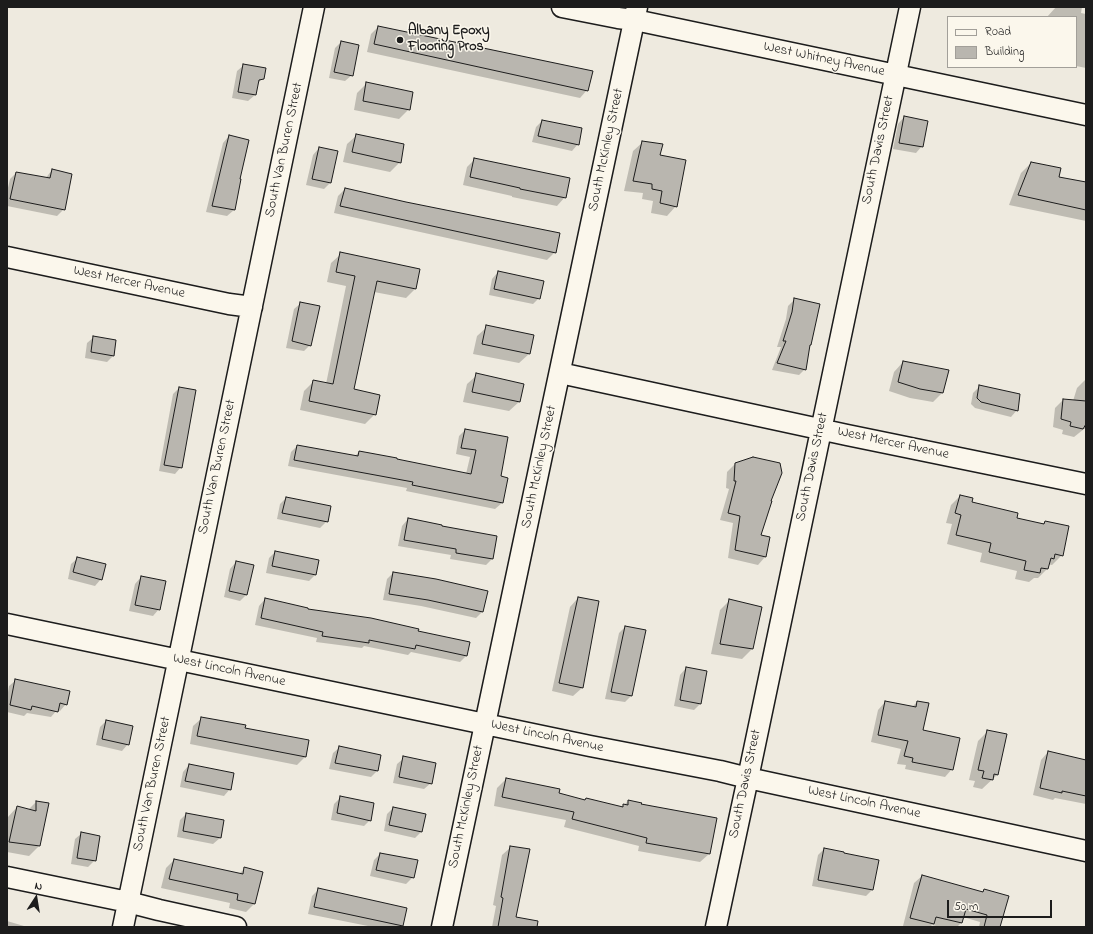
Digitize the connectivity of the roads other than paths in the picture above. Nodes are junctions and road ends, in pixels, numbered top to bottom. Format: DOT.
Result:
graph roads {
  1 [pos="314,7"];
  2 [pos="562,7"];
  3 [pos="910,7"];
  4 [pos="636,14"];
  5 [pos="895,74"];
  6 [pos="1086,115"];
  7 [pos="7,257"];
  8 [pos="252,307"];
  9 [pos="560,373"];
  10 [pos="821,429"];
  11 [pos="1086,484"];
  12 [pos="7,624"];
  13 [pos="178,660"];
  14 [pos="484,724"];
  15 [pos="748,778"];
  16 [pos="1086,851"];
  17 [pos="7,877"];
  18 [pos="128,902"];
  19 [pos="123,927"];
  20 [pos="236,927"];
  21 [pos="442,927"];
  22 [pos="716,927"];
  1 -- 8 [label="street, South Van Buren Street"];
  2 -- 4 [label="street, West Whitney Avenue"];
  3 -- 5 [label="street, South Davis Street"];
  4 -- 5 [label="street, West Whitney Avenue"];
  4 -- 9 [label="street, South McKinley Street"];
  5 -- 6 [label="street, West Whitney Avenue"];
  5 -- 10 [label="street, South Davis Street"];
  7 -- 8 [label="street, West Mercer Avenue"];
  8 -- 13 [label="street, South Van Buren Street"];
  9 -- 10 [label="street, West Mercer Avenue"];
  9 -- 14 [label="street, South McKinley Street"];
  10 -- 11 [label="street, West Mercer Avenue"];
  10 -- 15 [label="street, South Davis Street"];
  12 -- 13 [label="street, West Lincoln Avenue"];
  13 -- 14 [label="street, West Lincoln Avenue"];
  13 -- 18 [label="street, South Van Buren Street"];
  14 -- 15 [label="street, West Lincoln Avenue"];
  14 -- 21 [label="street, South McKinley Street"];
  15 -- 16 [label="street, West Lincoln Avenue"];
  15 -- 22 [label="street, South Davis Street"];
  17 -- 18 [label="street"];
  18 -- 19 [label="street, South Van Buren Street"];
  18 -- 20 [label="street"];
}
